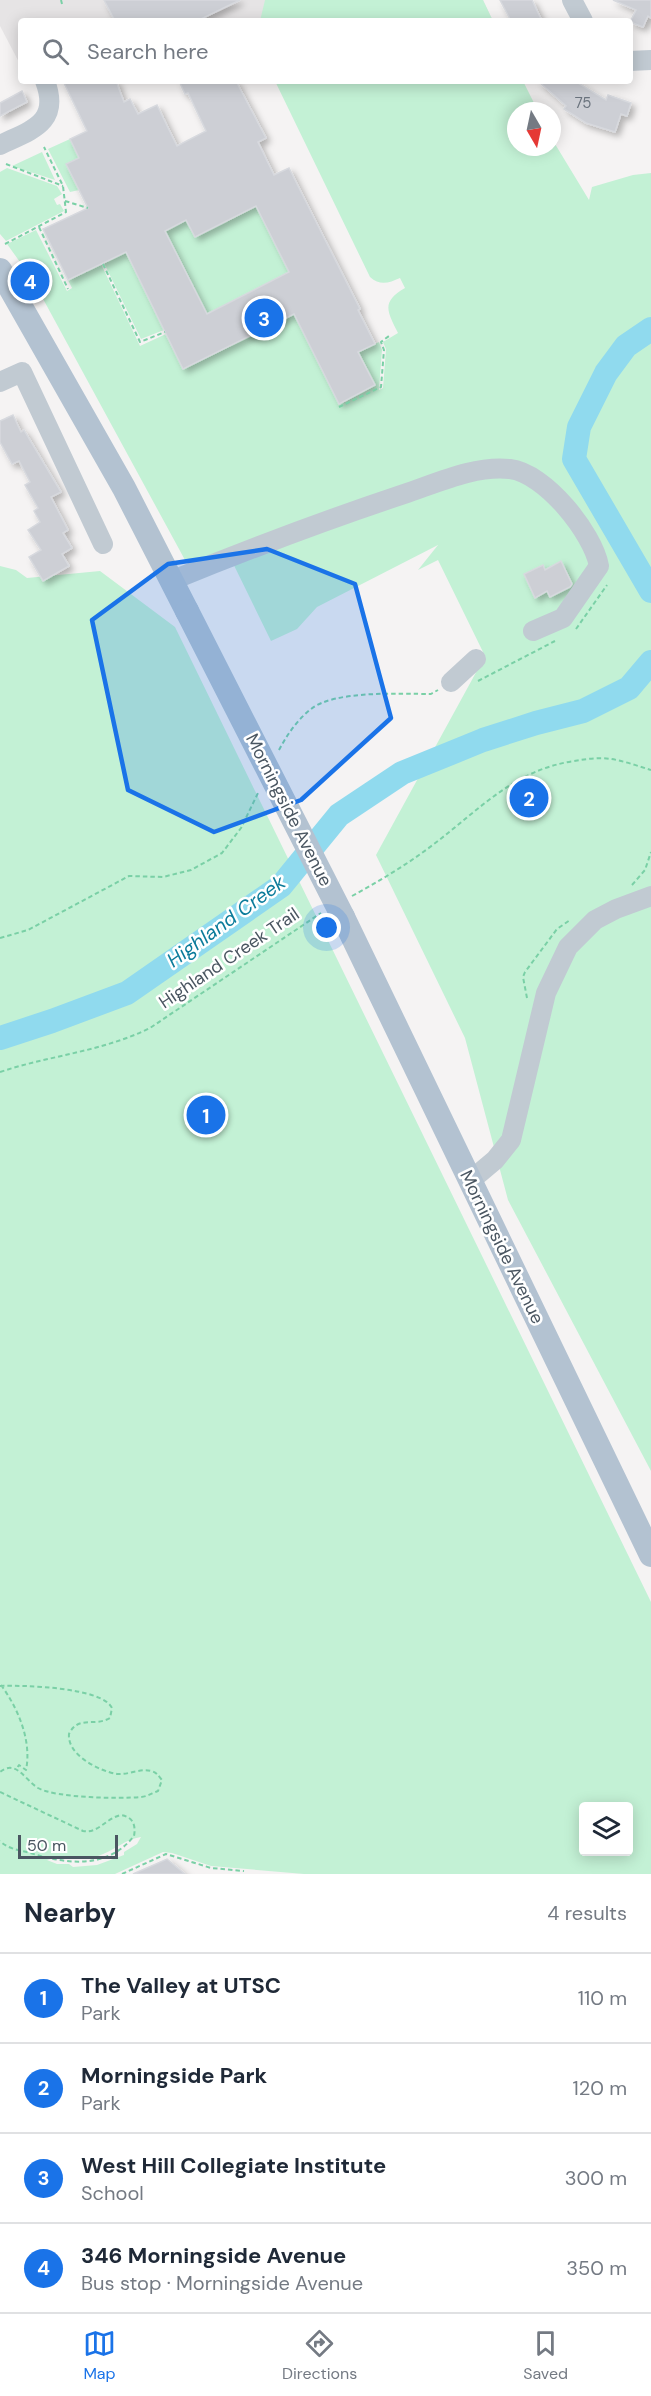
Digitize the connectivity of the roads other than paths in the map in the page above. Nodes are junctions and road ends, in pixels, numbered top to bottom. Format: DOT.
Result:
graph roads {
  1 [pos="572,0"];
  2 [pos="581,18"];
  3 [pos="651,60"];
  4 [pos="633,61"];
  5 [pos="46,84"];
  6 [pos="0,144"];
  7 [pos="0,270"];
  8 [pos="0,382"];
  9 [pos="103,544"];
  10 [pos="172,580"];
  11 [pos="533,631"];
  12 [pos="476,659"];
  13 [pos="451,682"];
  14 [pos="651,896"];
  15 [pos="470,1181"];
  16 [pos="651,1554"];
  1 -- 2 [label="street"];
  3 -- 4 [label="street"];
  5 -- 6 [label="street"];
  7 -- 10 [label="main road, Morningside Avenue"];
  8 -- 9 [label="street"];
  10 -- 11 [label="street"];
  10 -- 15 [label="main road, Morningside Avenue, bridge"];
  12 -- 13 [label="street"];
  14 -- 15 [label="street"];
  15 -- 16 [label="main road, Morningside Avenue"];
}
